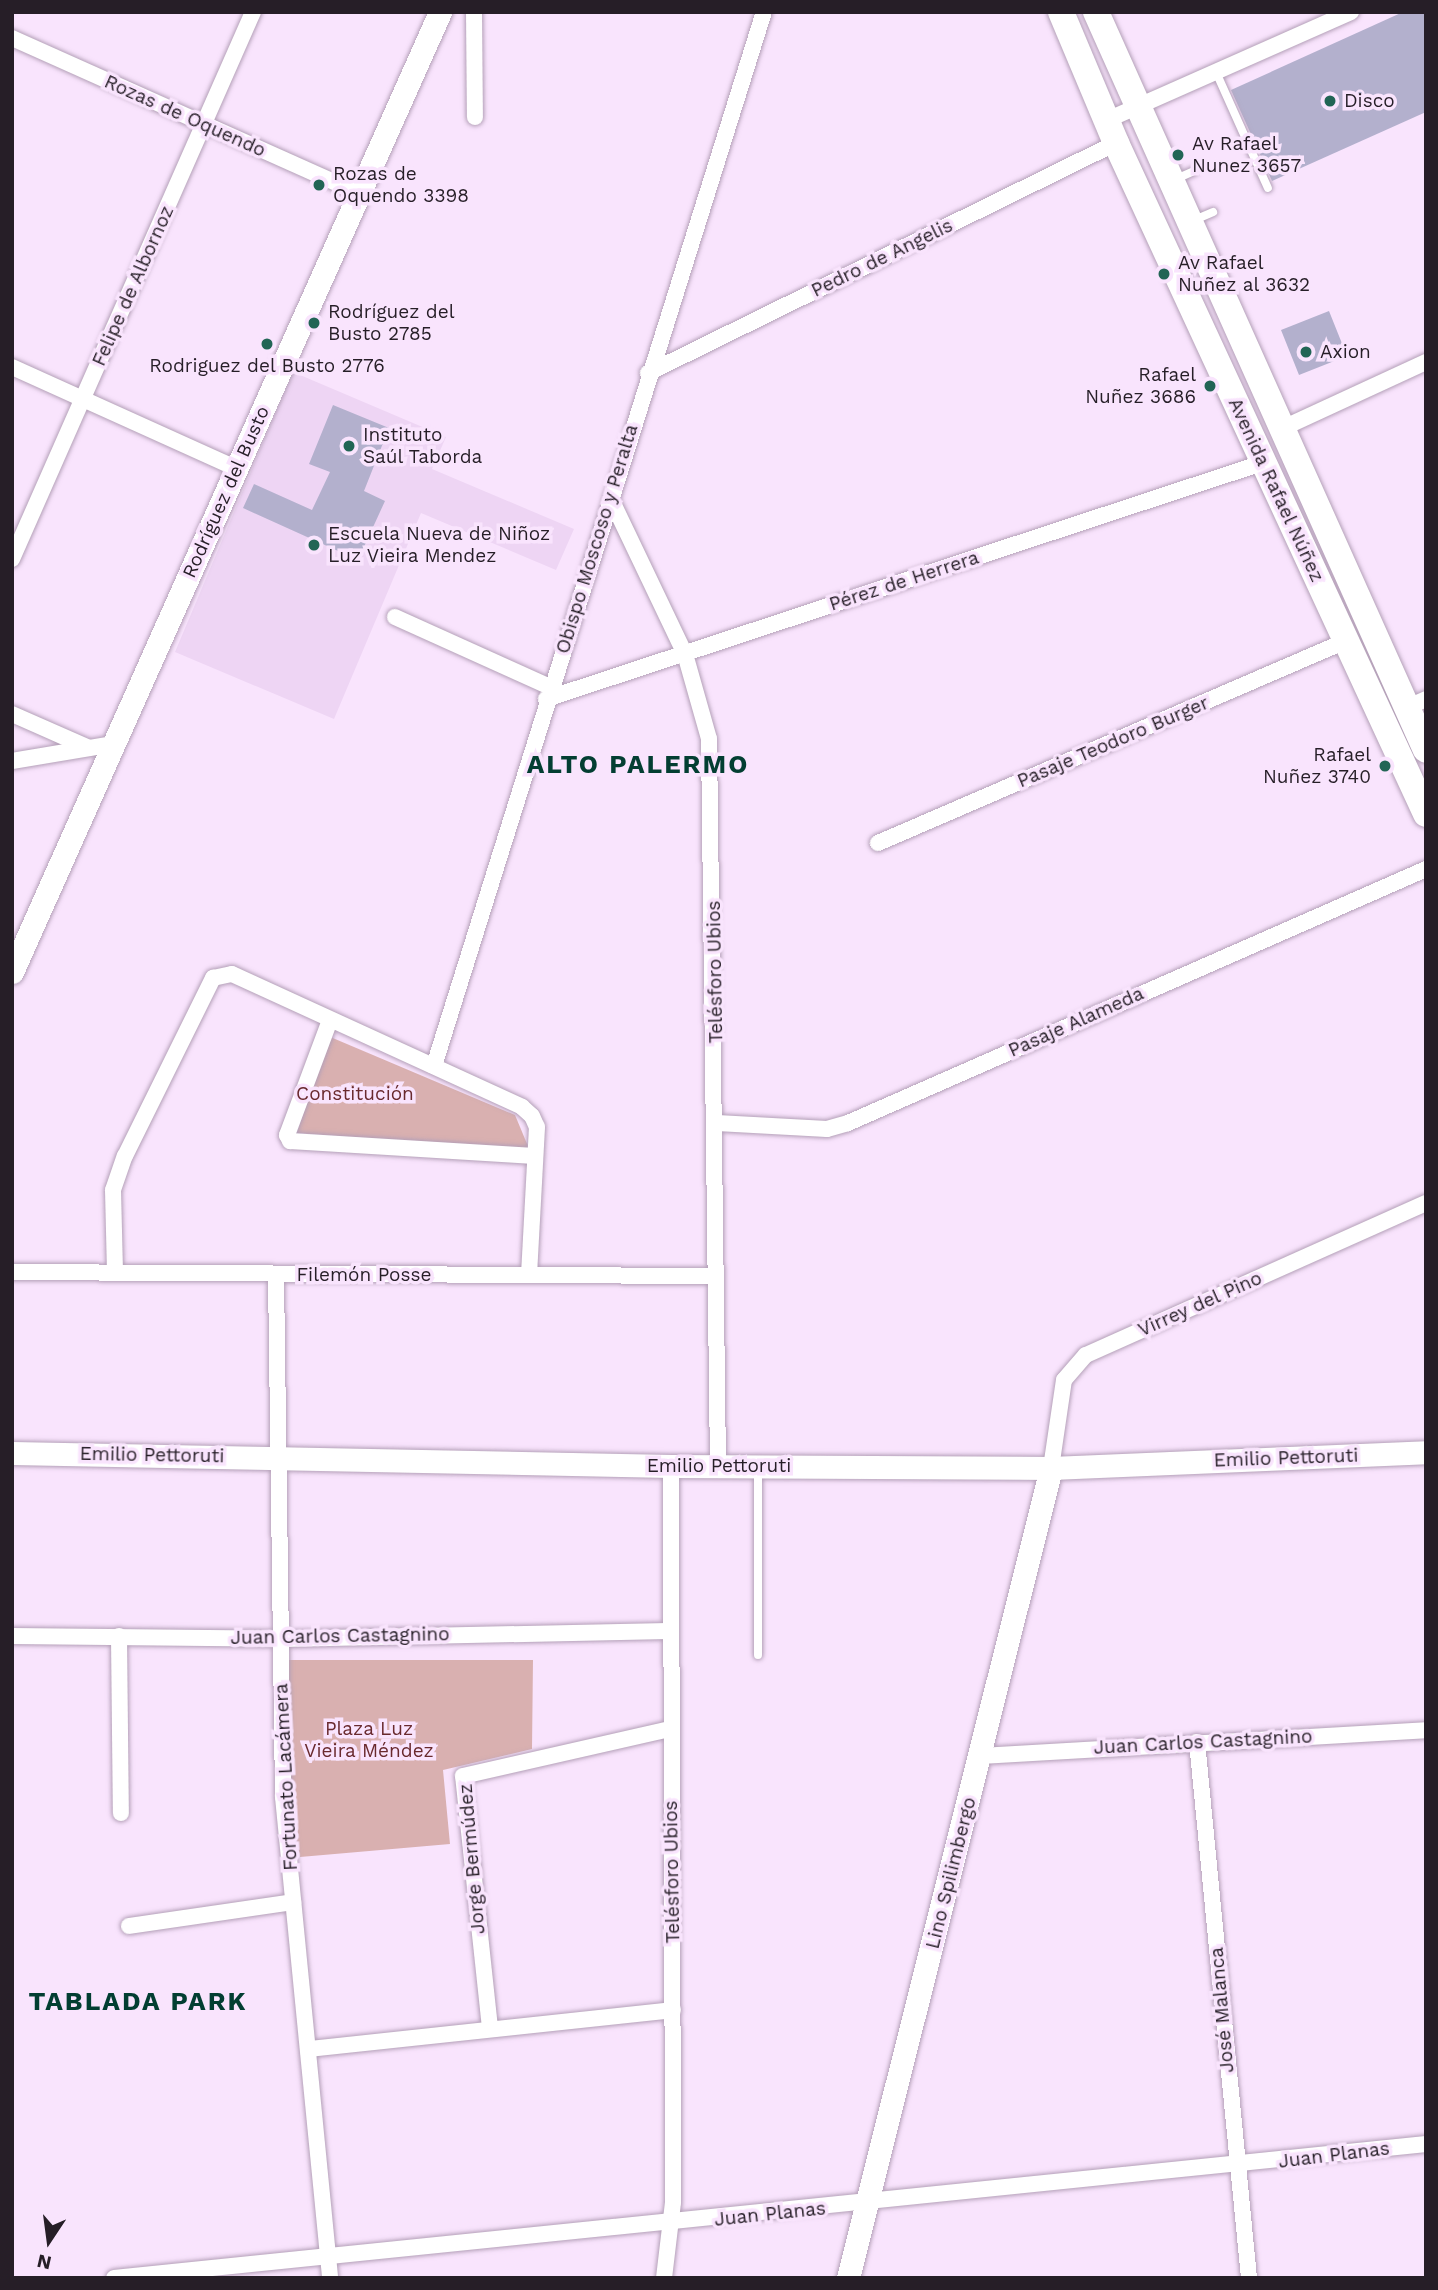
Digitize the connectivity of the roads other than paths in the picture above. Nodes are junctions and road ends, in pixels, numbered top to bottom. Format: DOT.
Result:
graph roads {
  1 [pos="253,12"];
  2 [pos="440,12"];
  3 [pos="474,12"];
  4 [pos="764,12"];
  5 [pos="1061,12"];
  6 [pos="1096,12"];
  7 [pos="1351,12"];
  8 [pos="12,38"];
  9 [pos="1216,72"];
  10 [pos="1138,108"];
  11 [pos="475,117"];
  12 [pos="204,125"];
  13 [pos="1112,132"];
  14 [pos="1268,188"];
  15 [pos="358,193"];
  16 [pos="1426,362"];
  17 [pos="12,367"];
  18 [pos="648,373"];
  19 [pos="83,399"];
  20 [pos="1281,429"];
  21 [pos="1262,463"];
  22 [pos="236,468"];
  23 [pos="611,499"];
  24 [pos="12,559"];
  25 [pos="395,617"];
  26 [pos="1348,640"];
  27 [pos="685,653"];
  28 [pos="548,693"];
  29 [pos="1416,703"];
  30 [pos="12,714"];
  31 [pos="114,744"];
  32 [pos="89,748"];
  33 [pos="1426,750"];
  34 [pos="12,761"];
  35 [pos="1426,814"];
  36 [pos="878,843"];
  37 [pos="1426,869"];
  38 [pos="12,972"];
  39 [pos="330,1020"];
  40 [pos="434,1066"];
  41 [pos="717,1123"];
  42 [pos="536,1156"];
  43 [pos="1426,1203"];
  44 [pos="12,1272"];
  45 [pos="115,1272"];
  46 [pos="276,1275"];
  47 [pos="529,1275"];
  48 [pos="716,1276"];
  49 [pos="1426,1452"];
  50 [pos="12,1453"];
  51 [pos="275,1458"];
  52 [pos="671,1466"];
  53 [pos="718,1466"];
  54 [pos="758,1466"];
  55 [pos="1051,1468"];
  56 [pos="668,1631"];
  57 [pos="12,1636"];
  58 [pos="119,1636"];
  59 [pos="281,1639"];
  60 [pos="758,1655"];
  61 [pos="670,1729"];
  62 [pos="1426,1730"];
  63 [pos="1197,1742"];
  64 [pos="980,1756"];
  65 [pos="121,1813"];
  66 [pos="293,1902"];
  67 [pos="129,1926"];
  68 [pos="673,2010"];
  69 [pos="491,2028"];
  70 [pos="309,2049"];
  71 [pos="1426,2144"];
  72 [pos="1237,2166"];
  73 [pos="869,2203"];
  74 [pos="668,2225"];
  75 [pos="327,2255"];
  76 [pos="114,2278"];
  77 [pos="330,2278"];
  78 [pos="664,2278"];
  79 [pos="848,2278"];
  80 [pos="1249,2278"];
  1 -- 12 [label="street, Felipe de Albornoz"];
  2 -- 15 [label="main road, Rodríguez del Busto"];
  3 -- 11 [label="street"];
  4 -- 18 [label="street, Obispo Moscoso y Peralta"];
  5 -- 13 [label="main road, Avenida Rafael Núñez"];
  6 -- 10 [label="main road, Avenida Rafael Núñez"];
  7 -- 9 [label="street, Pedro de Angelis"];
  8 -- 12 [label="street, Rozas de Oquendo"];
  9 -- 10 [label="street, Pedro de Angelis"];
  9 -- 14 [label="lane"];
  10 -- 13 [label="street, Pedro de Angelis"];
  10 -- 20 [label="main road, Avenida Rafael Núñez"];
  12 -- 15 [label="street, Rozas de Oquendo"];
  12 -- 19 [label="street, Felipe de Albornoz"];
  13 -- 18 [label="street, Pedro de Angelis"];
  13 -- 21 [label="main road, Avenida Rafael Núñez"];
  15 -- 22 [label="main road, Rodríguez del Busto"];
  16 -- 20 [label="street"];
  17 -- 19 [label="street"];
  18 -- 23 [label="street, Obispo Moscoso y Peralta"];
  19 -- 22 [label="street"];
  19 -- 24 [label="street, Felipe de Albornoz"];
  20 -- 29 [label="main road, Avenida Rafael Núñez"];
  21 -- 26 [label="main road, Avenida Rafael Núñez"];
  21 -- 27 [label="street, Pérez de Herrera"];
  22 -- 31 [label="main road, Rodríguez del Busto"];
  23 -- 27 [label="street, Telésforo Ubios"];
  23 -- 28 [label="street, Obispo Moscoso y Peralta"];
  25 -- 28 [label="street"];
  26 -- 35 [label="main road, Avenida Rafael Núñez"];
  26 -- 36 [label="street, Pasaje Teodoro Burger"];
  27 -- 28 [label="street, Pérez de Herrera"];
  27 -- 41 [label="street, Telésforo Ubios"];
  28 -- 40 [label="street, Obispo Moscoso y Peralta"];
  29 -- 33 [label="main road, Avenida Rafael Núñez"];
  30 -- 32 [label="street"];
  31 -- 32 [label="street"];
  31 -- 38 [label="main road, Rodríguez del Busto"];
  32 -- 34 [label="street"];
  37 -- 41 [label="street, Pasaje Alameda"];
  39 -- 40 [label="street"];
  39 -- 42 [label="street"];
  39 -- 45 [label="street"];
  40 -- 42 [label="street"];
  41 -- 48 [label="street, Telésforo Ubios"];
  42 -- 47 [label="street"];
  43 -- 55 [label="street, Virrey del Pino"];
  44 -- 45 [label="street, Filemón Posse"];
  45 -- 46 [label="street, Filemón Posse"];
  46 -- 47 [label="street, Filemón Posse"];
  46 -- 51 [label="street, Fortunato Lacámera"];
  47 -- 48 [label="street, Filemón Posse"];
  48 -- 53 [label="street, Telésforo Ubios"];
  49 -- 55 [label="main road, Emilio Pettoruti"];
  50 -- 51 [label="main road, Emilio Pettoruti"];
  51 -- 52 [label="main road, Emilio Pettoruti"];
  51 -- 59 [label="street, Fortunato Lacámera"];
  52 -- 53 [label="main road, Emilio Pettoruti"];
  52 -- 56 [label="street, Telésforo Ubios"];
  53 -- 54 [label="main road, Emilio Pettoruti"];
  54 -- 55 [label="main road, Emilio Pettoruti"];
  54 -- 60 [label="lane"];
  55 -- 64 [label="main road, Lino Spilimbergo"];
  56 -- 59 [label="street, Juan Carlos Castagnino"];
  56 -- 61 [label="street, Telésforo Ubios"];
  57 -- 58 [label="street, Juan Carlos Castagnino"];
  58 -- 59 [label="street, Juan Carlos Castagnino"];
  58 -- 65 [label="street"];
  59 -- 66 [label="street, Fortunato Lacámera"];
  61 -- 68 [label="street, Telésforo Ubios"];
  61 -- 69 [label="street, Jorge Bermúdez"];
  62 -- 63 [label="street, Juan Carlos Castagnino"];
  63 -- 64 [label="street, Juan Carlos Castagnino"];
  63 -- 72 [label="street, José Malanca"];
  64 -- 73 [label="main road, Lino Spilimbergo"];
  66 -- 67 [label="street"];
  66 -- 70 [label="street, Fortunato Lacámera"];
  68 -- 69 [label="street"];
  68 -- 74 [label="street, Telésforo Ubios"];
  69 -- 70 [label="street"];
  70 -- 75 [label="street, Fortunato Lacámera"];
  71 -- 72 [label="street, Juan Planas"];
  72 -- 73 [label="street, Juan Planas"];
  72 -- 80 [label="street, José Malanca"];
  73 -- 74 [label="street, Juan Planas"];
  73 -- 79 [label="main road, Lino Spilimbergo"];
  74 -- 75 [label="street, Juan Planas"];
  74 -- 78 [label="street, Telésforo Ubios"];
  75 -- 76 [label="street, Juan Planas"];
  75 -- 77 [label="street, Fortunato Lacámera"];
}
